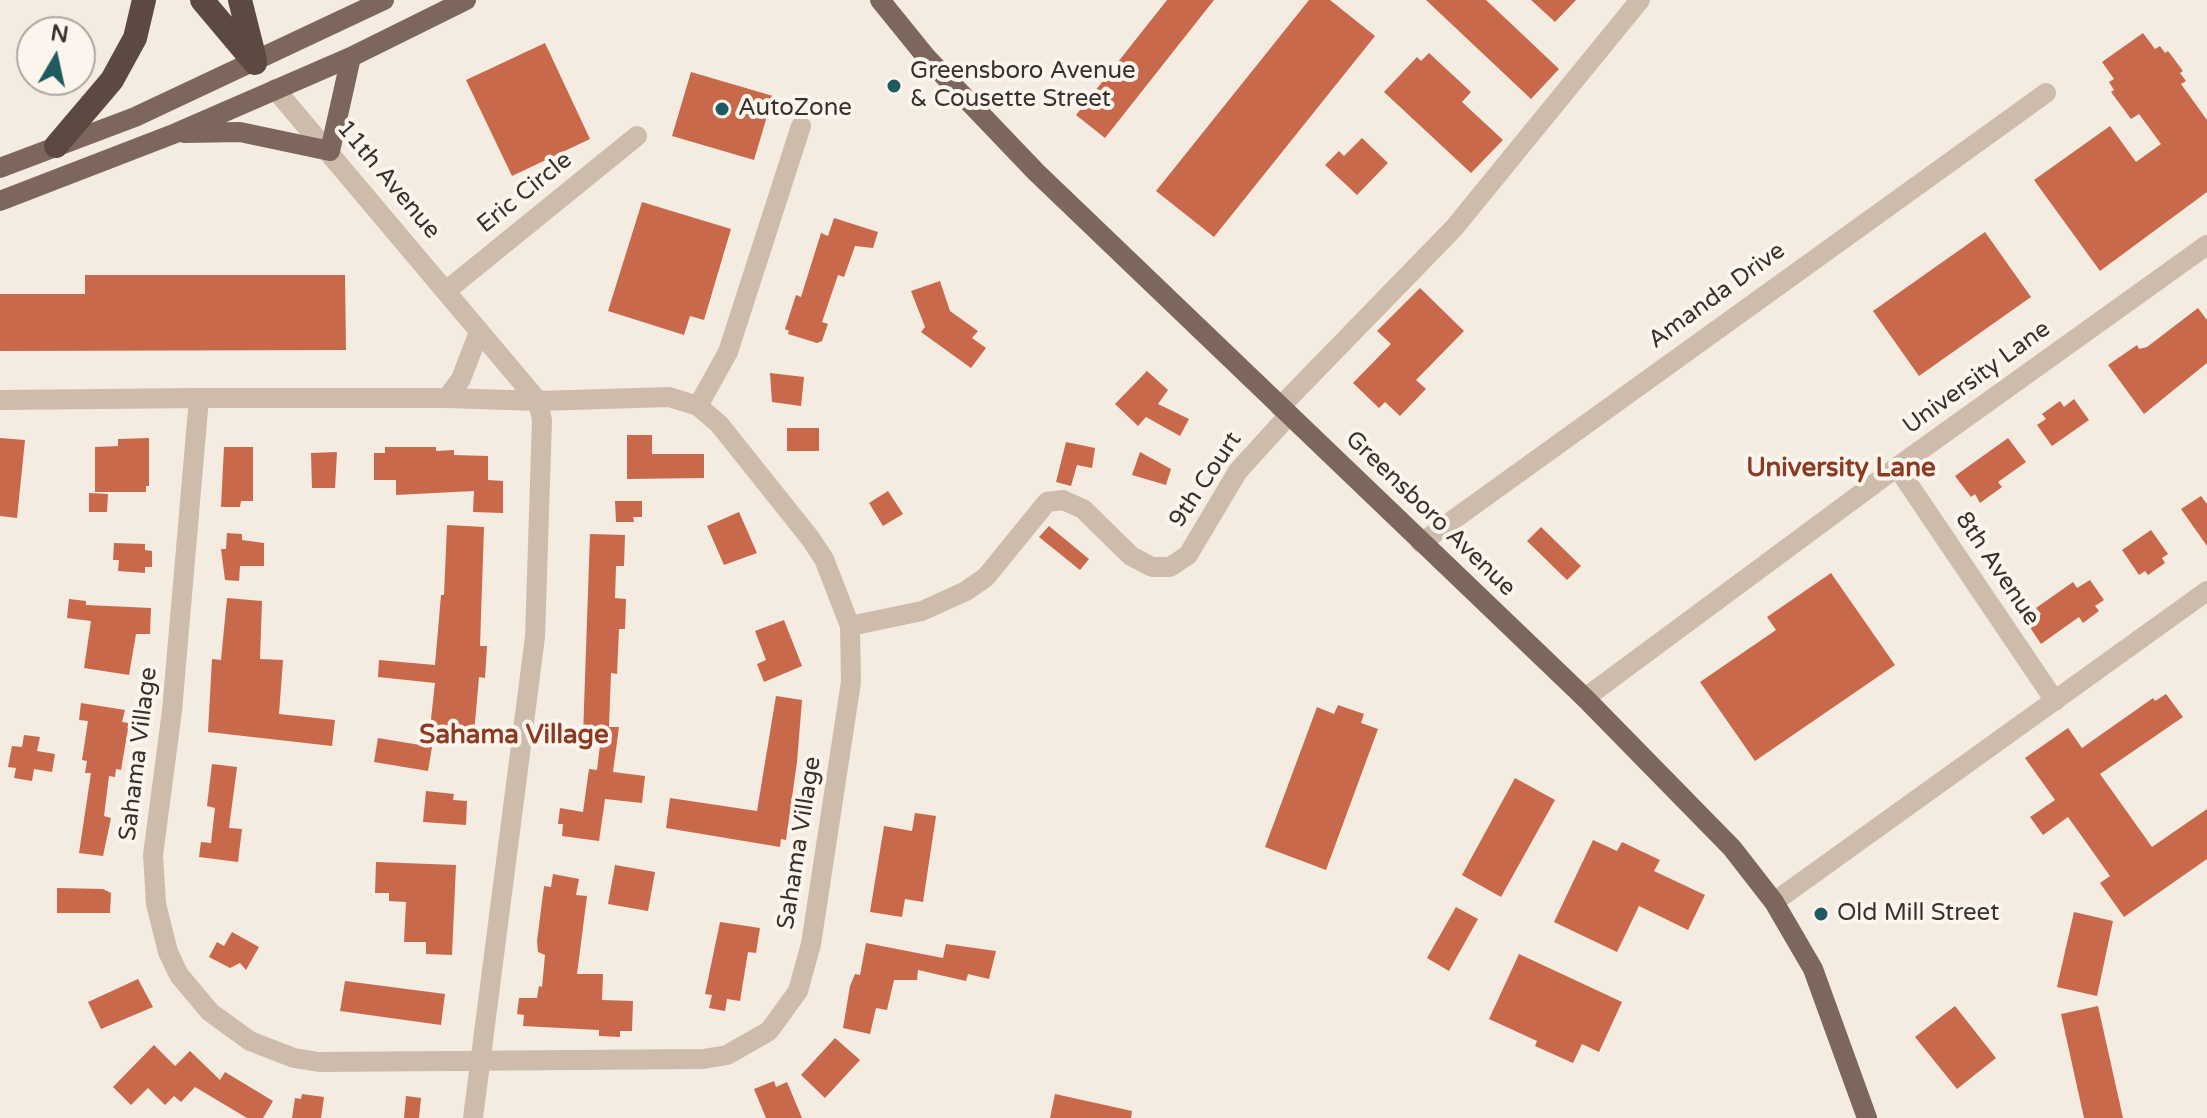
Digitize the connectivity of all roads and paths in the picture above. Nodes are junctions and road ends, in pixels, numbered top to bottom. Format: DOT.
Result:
graph roads {
  1 [pos="144,0"];
  2 [pos="202,0"];
  3 [pos="240,0"];
  4 [pos="384,0"];
  5 [pos="466,0"];
  6 [pos="880,0"];
  7 [pos="901,0"];
  8 [pos="1640,0"];
  9 [pos="909,36"];
  10 [pos="351,57"];
  11 [pos="255,63"];
  12 [pos="275,89"];
  13 [pos="2046,93"];
  14 [pos="801,126"];
  15 [pos="176,133"];
  16 [pos="637,136"];
  17 [pos="56,146"];
  18 [pos="330,151"];
  19 [pos="0,168"];
  20 [pos="0,201"];
  21 [pos="2207,245"];
  22 [pos="446,291"];
  23 [pos="479,332"];
  24 [pos="199,398"];
  25 [pos="447,398"];
  26 [pos="0,400"];
  27 [pos="538,401"];
  28 [pos="698,406"];
  29 [pos="1285,411"];
  30 [pos="1897,467"];
  31 [pos="1421,543"];
  32 [pos="2207,591"];
  33 [pos="850,626"];
  34 [pos="1585,698"];
  35 [pos="2055,701"];
  36 [pos="1774,902"];
  37 [pos="478,1062"];
  38 [pos="1862,1114"];
  39 [pos="473,1118"];
  1 -- 17 [label="highway"];
  2 -- 11 [label="highway"];
  3 -- 11 [label="highway"];
  4 -- 11 [label="main road"];
  5 -- 10 [label="main road"];
  6 -- 9 [label="main road, Greensboro Avenue"];
  7 -- 9 [label="main road"];
  8 -- 29 [label="street, 9th Court"];
  9 -- 29 [label="main road, Greensboro Avenue"];
  10 -- 12 [label="main road"];
  10 -- 18 [label="main road"];
  11 -- 12 [label="main road, 11th Avenue"];
  11 -- 17 [label="main road"];
  12 -- 15 [label="main road"];
  12 -- 18 [label="street, 11th Avenue"];
  13 -- 31 [label="street, Amanda Drive"];
  14 -- 28 [label="street"];
  15 -- 18 [label="main road"];
  15 -- 20 [label="main road"];
  16 -- 22 [label="street, Eric Circle"];
  17 -- 19 [label="main road"];
  18 -- 22 [label="street, 11th Avenue"];
  21 -- 30 [label="street, University Lane"];
  22 -- 23 [label="street, 11th Avenue"];
  23 -- 25 [label="street"];
  23 -- 27 [label="street, 11th Avenue"];
  24 -- 25 [label="street"];
  24 -- 26 [label="street"];
  24 -- 37 [label="street, Sahama Village"];
  25 -- 27 [label="street"];
  27 -- 28 [label="street"];
  27 -- 37 [label="street"];
  28 -- 33 [label="street, Sahama Village"];
  29 -- 31 [label="main road, Greensboro Avenue"];
  29 -- 33 [label="street, 9th Court"];
  30 -- 34 [label="street, University Lane"];
  30 -- 35 [label="street, 8th Avenue"];
  31 -- 34 [label="main road, Greensboro Avenue"];
  32 -- 35 [label="street"];
  33 -- 37 [label="street, Sahama Village"];
  34 -- 36 [label="main road, Greensboro Avenue"];
  35 -- 36 [label="street"];
  36 -- 38 [label="main road, Greensboro Avenue"];
  37 -- 39 [label="street"];
}
